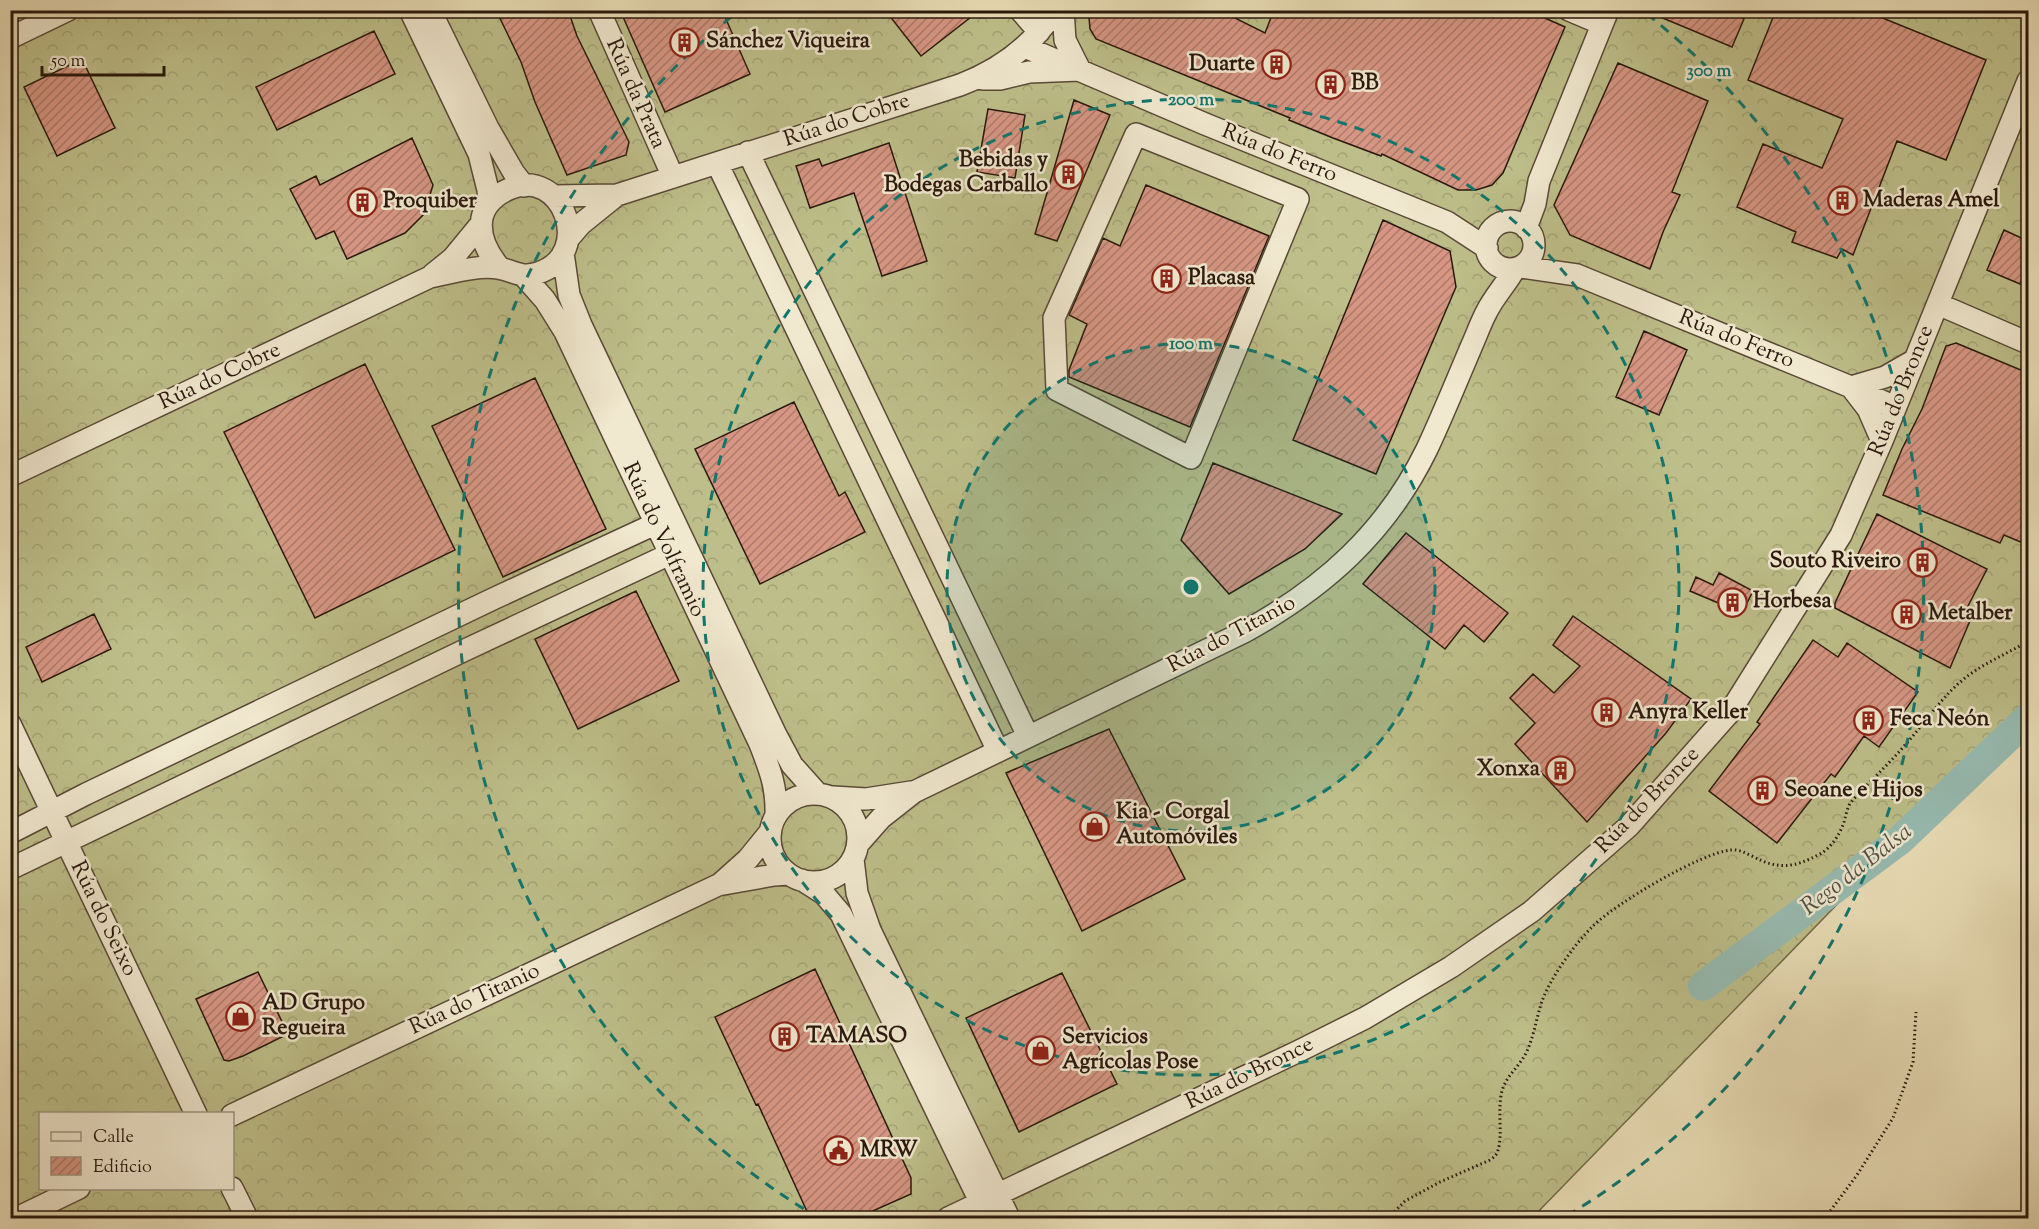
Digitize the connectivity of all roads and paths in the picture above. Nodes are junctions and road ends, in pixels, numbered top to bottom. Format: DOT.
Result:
graph roads {
  1 [pos="68,10"];
  2 [pos="410,10"];
  3 [pos="430,10"];
  4 [pos="598,10"];
  5 [pos="1020,10"];
  6 [pos="1055,10"];
  7 [pos="1063,10"];
  8 [pos="1569,10"];
  9 [pos="1605,17"];
  10 [pos="1039,32"];
  11 [pos="10,38"];
  12 [pos="1024,47"];
  13 [pos="1080,70"];
  14 [pos="976,79"];
  15 [pos="2027,89"];
  16 [pos="1205,124"];
  17 [pos="748,152"];
  18 [pos="1190,156"];
  19 [pos="717,163"];
  20 [pos="673,177"];
  21 [pos="1539,181"];
  22 [pos="524,186"];
  23 [pos="617,195"];
  24 [pos="553,196"];
  25 [pos="489,203"];
  26 [pos="1447,222"];
  27 [pos="481,224"];
  28 [pos="1500,224"];
  29 [pos="1530,234"];
  30 [pos="566,246"];
  31 [pos="1490,255"];
  32 [pos="500,268"];
  33 [pos="1517,268"];
  34 [pos="523,275"];
  35 [pos="1577,275"];
  36 [pos="430,277"];
  37 [pos="1938,304"];
  38 [pos="1487,311"];
  39 [pos="2028,342"];
  40 [pos="1913,361"];
  41 [pos="1851,387"];
  42 [pos="1895,408"];
  43 [pos="1882,441"];
  44 [pos="10,476"];
  45 [pos="655,524"];
  46 [pos="670,554"];
  47 [pos="2028,641"];
  48 [pos="10,724"];
  49 [pos="1028,736"];
  50 [pos="998,751"];
  51 [pos="914,792"];
  52 [pos="825,795"];
  53 [pos="53,812"];
  54 [pos="773,824"];
  55 [pos="10,833"];
  56 [pos="66,842"];
  57 [pos="855,851"];
  58 [pos="10,869"];
  59 [pos="796,877"];
  60 [pos="718,885"];
  61 [pos="1916,1012"];
  62 [pos="196,1112"];
  63 [pos="234,1114"];
  64 [pos="75,1190"];
  65 [pos="233,1190"];
  66 [pos="989,1205"];
  67 [pos="17,1218"];
  68 [pos="247,1218"];
  69 [pos="948,1218"];
  70 [pos="1009,1218"];
  71 [pos="1388,1218"];
  72 [pos="1825,1218"];
  1 -- 11 [label="street"];
  2 -- 25 [label="street"];
  3 -- 22 [label="street"];
  4 -- 20 [label="street, Rúa da Prata"];
  5 -- 10 [label="street"];
  6 -- 10 [label="street, Rúa do Cobre"];
  7 -- 13 [label="street"];
  8 -- 9 [label="street"];
  9 -- 21 [label="street"];
  10 -- 12 [label="street, Rúa do Cobre"];
  12 -- 13 [label="street, Rúa do Ferro"];
  12 -- 14 [label="street, Rúa do Cobre"];
  13 -- 14 [label="street, Rúa do Ferro"];
  13 -- 16 [label="street, Rúa do Ferro"];
  14 -- 17 [label="street, Rúa do Cobre"];
  15 -- 37 [label="street, Rúa do Bronce"];
  16 -- 18 [label="street"];
  16 -- 26 [label="street, Rúa do Ferro"];
  17 -- 19 [label="street, Rúa do Cobre"];
  17 -- 49 [label="street"];
  18 -- 18 [label="street"];
  19 -- 20 [label="street, Rúa do Cobre"];
  19 -- 50 [label="street"];
  20 -- 23 [label="street, Rúa do Cobre"];
  21 -- 28 [label="street"];
  21 -- 29 [label="street"];
  22 -- 24 [label="street"];
  22 -- 25 [label="street"];
  23 -- 24 [label="street"];
  23 -- 30 [label="street"];
  24 -- 30 [label="street"];
  25 -- 27 [label="street"];
  26 -- 28 [label="street, Rúa do Ferro"];
  26 -- 31 [label="street, Rúa do Ferro"];
  27 -- 32 [label="street"];
  27 -- 36 [label="street"];
  28 -- 29 [label="street"];
  28 -- 31 [label="street"];
  29 -- 33 [label="street"];
  29 -- 35 [label="street, Rúa do Ferro"];
  30 -- 34 [label="street"];
  30 -- 52 [label="street, Rúa do Volframio"];
  31 -- 33 [label="street"];
  31 -- 38 [label="street, Rúa do Titanio"];
  32 -- 34 [label="street"];
  32 -- 36 [label="street"];
  33 -- 35 [label="street, Rúa do Ferro"];
  33 -- 38 [label="street, Rúa do Titanio"];
  34 -- 45 [label="street, Rúa do Volframio"];
  35 -- 41 [label="street, Rúa do Ferro"];
  36 -- 44 [label="street, Rúa do Cobre"];
  37 -- 39 [label="street"];
  37 -- 40 [label="street, Rúa do Bronce"];
  38 -- 49 [label="street, Rúa do Titanio"];
  40 -- 41 [label="street"];
  40 -- 42 [label="street, Rúa do Bronce"];
  41 -- 42 [label="street, Rúa do Ferro"];
  41 -- 43 [label="street"];
  42 -- 43 [label="street, Rúa do Bronce"];
  43 -- 66 [label="street, Rúa do Bronce"];
  45 -- 46 [label="street, Rúa do Volframio"];
  45 -- 53 [label="street"];
  46 -- 54 [label="street, Rúa do Volframio"];
  46 -- 56 [label="street"];
  47 -- 71 [label="path"];
  48 -- 53 [label="street, Rúa do Seixo"];
  49 -- 50 [label="street, Rúa do Titanio"];
  50 -- 51 [label="street, Rúa do Titanio"];
  51 -- 52 [label="street"];
  51 -- 57 [label="street"];
  52 -- 54 [label="street"];
  52 -- 57 [label="street"];
  53 -- 55 [label="street"];
  53 -- 56 [label="street, Rúa do Seixo"];
  54 -- 59 [label="street"];
  54 -- 60 [label="street"];
  56 -- 58 [label="street"];
  56 -- 62 [label="street, Rúa do Seixo"];
  57 -- 59 [label="street"];
  57 -- 66 [label="street"];
  59 -- 60 [label="street"];
  59 -- 66 [label="street"];
  60 -- 63 [label="street, Rúa do Titanio"];
  61 -- 72 [label="path"];
  64 -- 67 [label="street"];
  65 -- 68 [label="street"];
  66 -- 69 [label="street, Rúa do Bronce"];
  66 -- 70 [label="street"];
}
